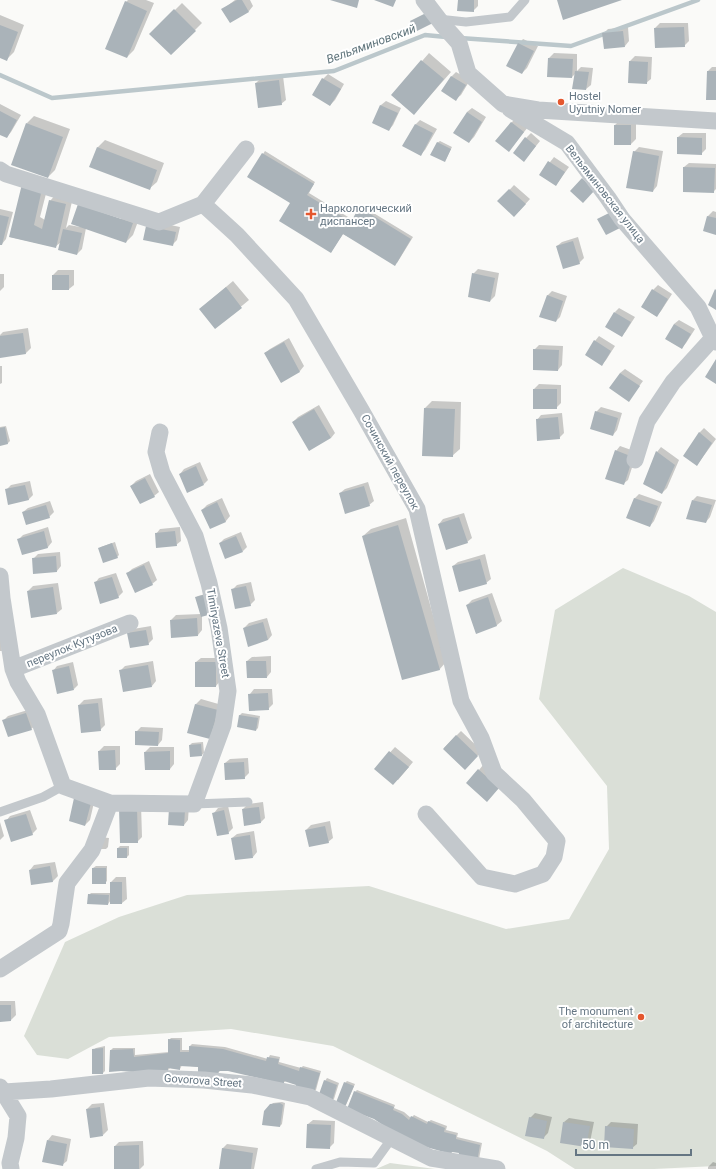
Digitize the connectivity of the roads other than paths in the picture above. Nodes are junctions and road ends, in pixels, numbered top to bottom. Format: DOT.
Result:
graph roads {
  1 [pos="424,0"];
  2 [pos="525,0"];
  3 [pos="441,22"];
  4 [pos="503,104"];
  5 [pos="716,121"];
  6 [pos="246,149"];
  7 [pos="0,170"];
  8 [pos="204,204"];
  9 [pos="714,340"];
  10 [pos="160,432"];
  11 [pos="635,460"];
  12 [pos="0,576"];
  13 [pos="130,623"];
  14 [pos="13,670"];
  15 [pos="63,786"];
  16 [pos="248,802"];
  17 [pos="110,803"];
  18 [pos="194,804"];
  19 [pos="0,812"];
  20 [pos="426,814"];
  21 [pos="0,969"];
  22 [pos="1,1090"];
  23 [pos="392,1138"];
  24 [pos="11,1169"];
  25 [pos="316,1169"];
  26 [pos="497,1169"];
  1 -- 3 [label="street"];
  2 -- 3 [label="lane"];
  3 -- 4 [label="street, Вельяминовская улица"];
  4 -- 5 [label="street"];
  4 -- 9 [label="street, Вельяминовская улица"];
  6 -- 8 [label="street"];
  7 -- 8 [label="street"];
  8 -- 20 [label="street, Сочинский переулок"];
  9 -- 11 [label="street"];
  10 -- 18 [label="street, Timiryazeva Street"];
  12 -- 14 [label="street"];
  13 -- 14 [label="street, переулок Кутузова"];
  14 -- 15 [label="street"];
  15 -- 17 [label="street"];
  15 -- 19 [label="lane"];
  16 -- 18 [label="lane"];
  17 -- 18 [label="street"];
  17 -- 21 [label="street"];
  22 -- 23 [label="street, Govorova Street"];
  22 -- 24 [label="street"];
  23 -- 25 [label="lane"];
  23 -- 26 [label="street, Govorova Street"];
}
